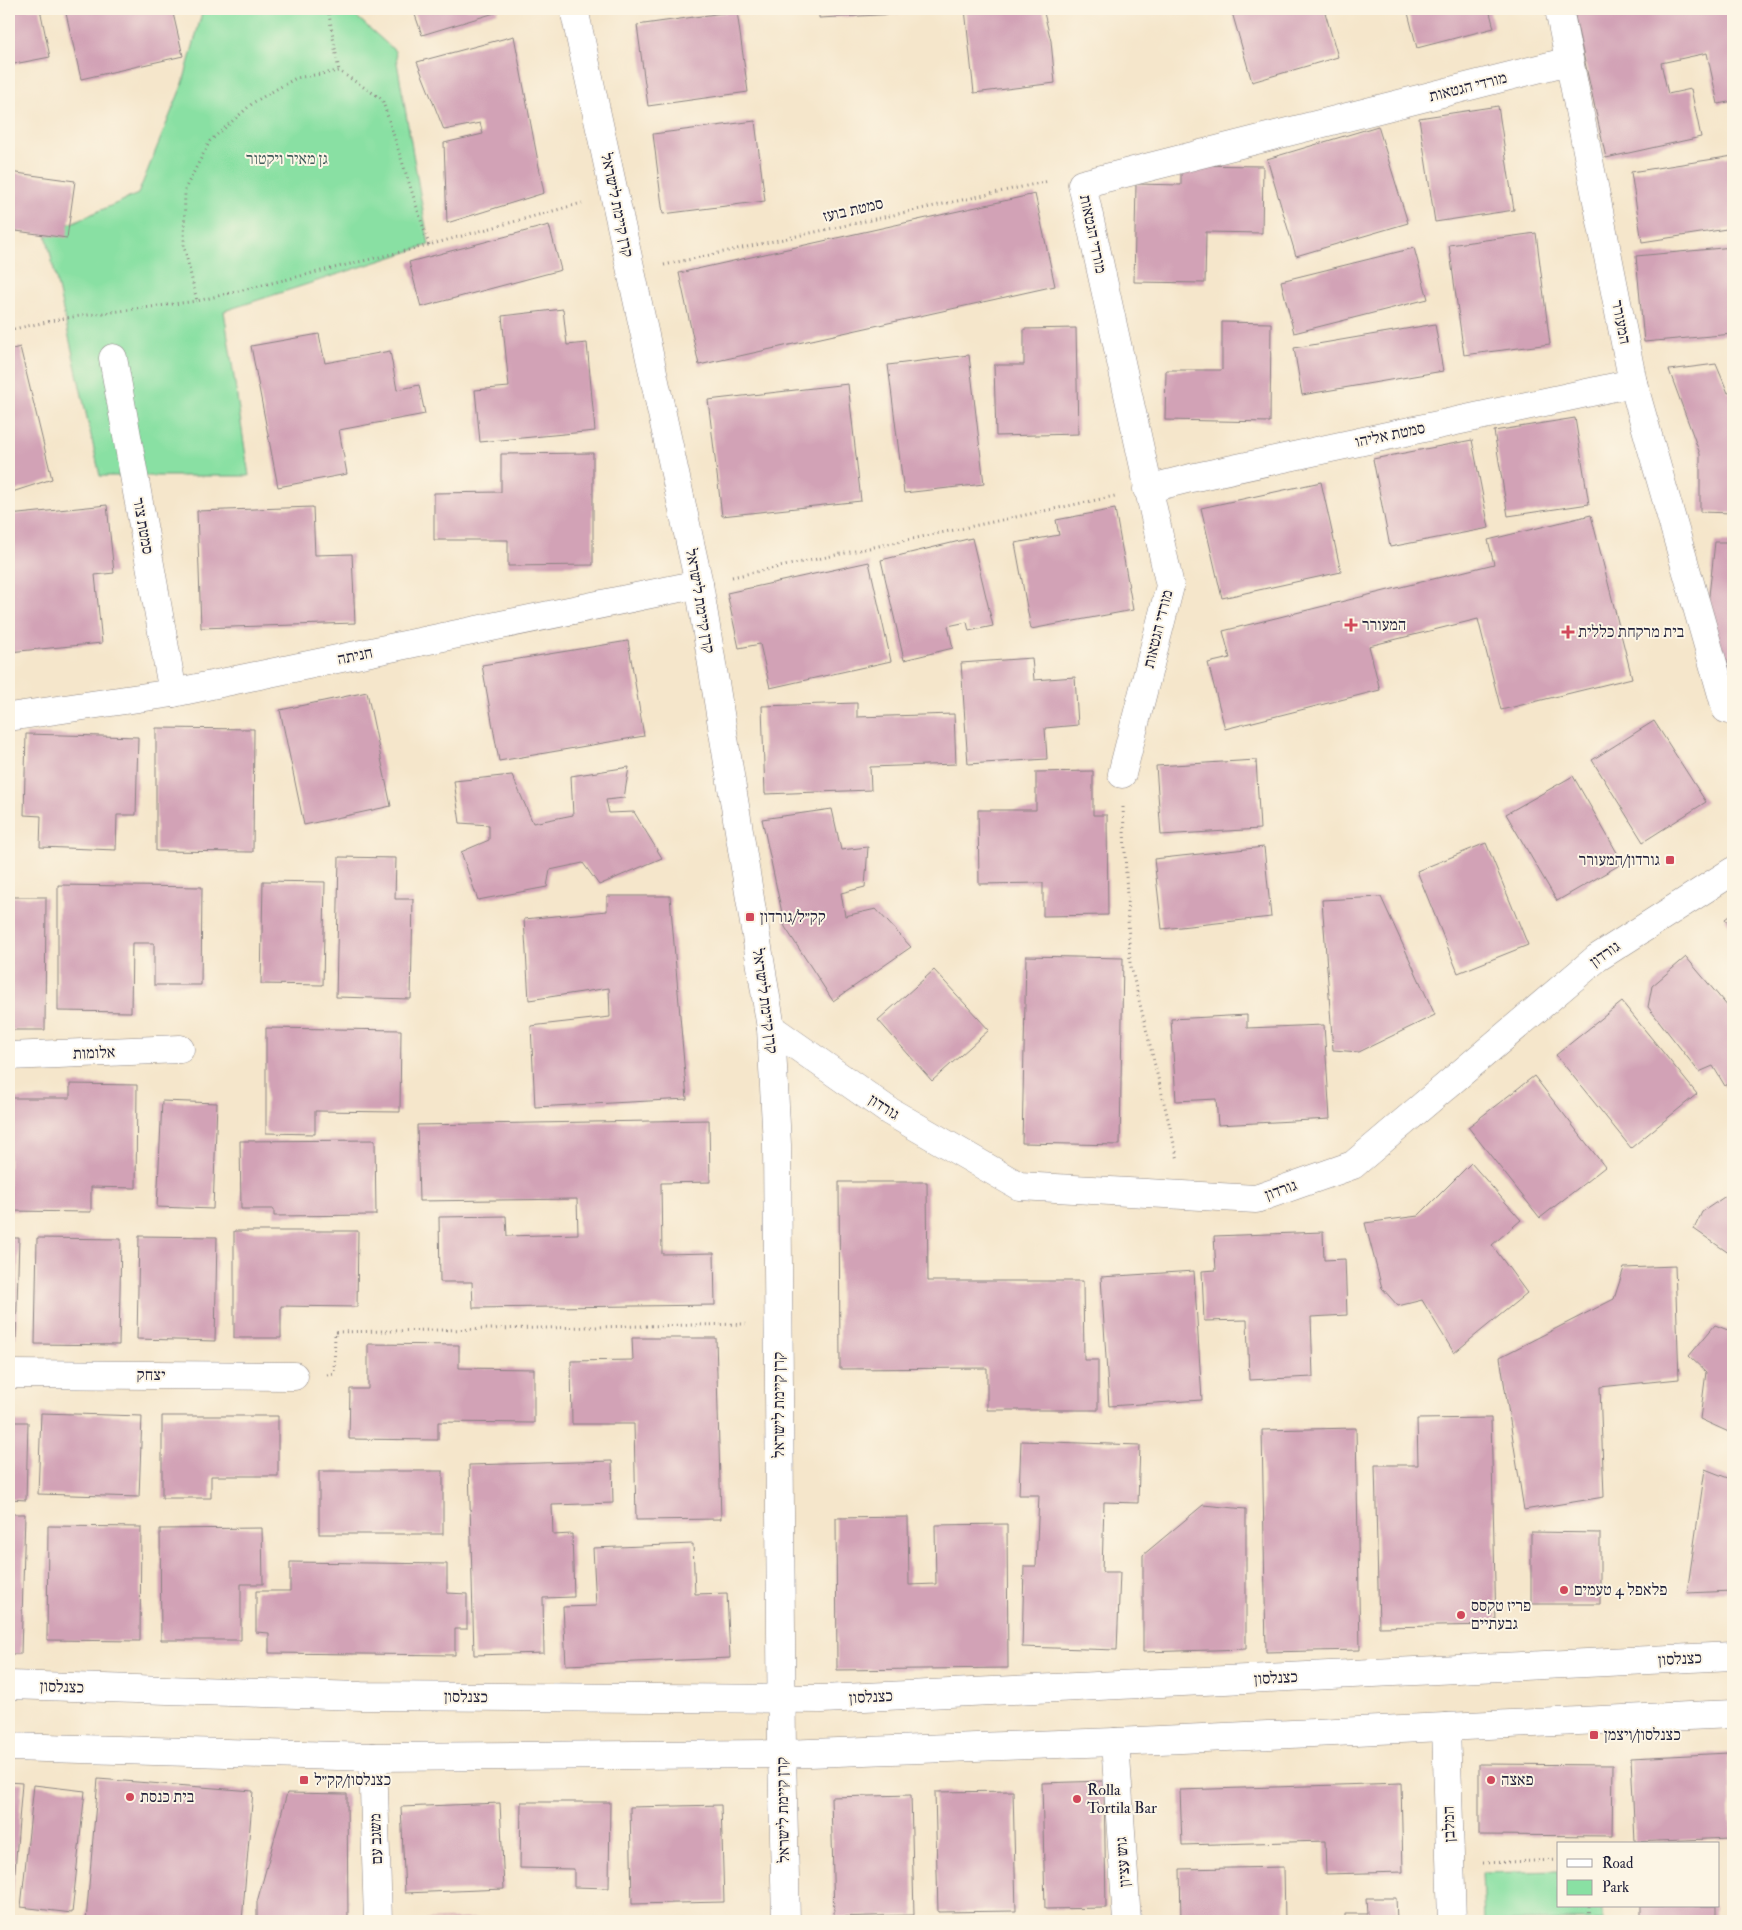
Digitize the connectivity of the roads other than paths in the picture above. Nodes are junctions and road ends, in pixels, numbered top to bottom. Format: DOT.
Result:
graph roads {
  1 [pos="574,9"];
  2 [pos="1559,9"];
  3 [pos="1569,61"];
  4 [pos="112,358"];
  5 [pos="1633,384"];
  6 [pos="1147,490"];
  7 [pos="699,584"];
  8 [pos="173,693"];
  9 [pos="1733,711"];
  10 [pos="9,717"];
  11 [pos="1122,774"];
  12 [pos="1733,871"];
  13 [pos="771,1028"];
  14 [pos="180,1049"];
  15 [pos="9,1056"];
  16 [pos="9,1374"];
  17 [pos="294,1376"];
  18 [pos="1733,1656"];
  19 [pos="9,1685"];
  20 [pos="782,1699"];
  21 [pos="1733,1714"];
  22 [pos="1446,1728"];
  23 [pos="1115,1742"];
  24 [pos="9,1747"];
  25 [pos="782,1754"];
  26 [pos="373,1757"];
  27 [pos="378,1921"];
  28 [pos="786,1921"];
  29 [pos="1127,1921"];
  30 [pos="1452,1921"];
  1 -- 7 [label="street, קרן קיימת לישראל"];
  2 -- 3 [label="street, המעורר"];
  3 -- 5 [label="street, המעורר"];
  3 -- 6 [label="street, מורדי הגטאות"];
  4 -- 8 [label="street, סמטת צור"];
  5 -- 6 [label="street, סמטת אליהו"];
  5 -- 9 [label="street, המעורר"];
  6 -- 11 [label="street, מורדי הגטאות"];
  7 -- 8 [label="street, חניתה"];
  7 -- 13 [label="street, קרן קיימת לישראל"];
  8 -- 10 [label="street, חניתה"];
  12 -- 13 [label="street, גורדון"];
  13 -- 20 [label="street, קרן קיימת לישראל"];
  14 -- 15 [label="street, אלומות"];
  16 -- 17 [label="street, יצחק"];
  18 -- 20 [label="street, כצנלסון"];
  19 -- 20 [label="street, כצנלסון"];
  20 -- 25 [label="street, קרן קיימת לישראל"];
  21 -- 22 [label="street"];
  22 -- 23 [label="street"];
  22 -- 30 [label="street, המלבן"];
  23 -- 25 [label="street"];
  23 -- 29 [label="street, גוש עציון"];
  24 -- 26 [label="street"];
  25 -- 26 [label="street"];
  25 -- 28 [label="street, קרן קיימת לישראל"];
  26 -- 27 [label="street, משגב עם"];
}
